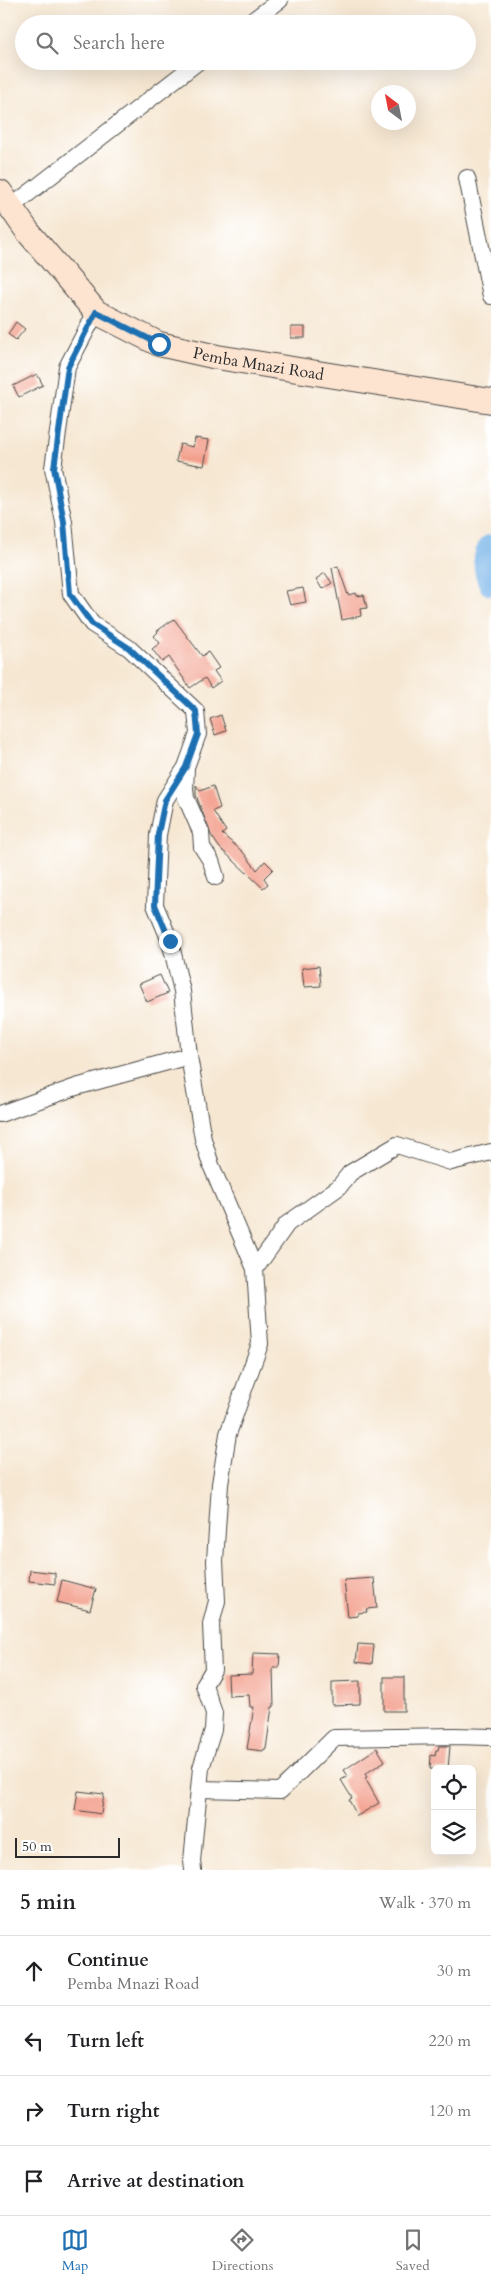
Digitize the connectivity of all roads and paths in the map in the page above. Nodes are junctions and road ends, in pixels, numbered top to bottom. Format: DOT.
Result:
graph roads {
  1 [pos="280,0"];
  2 [pos="260,15"];
  3 [pos="186,70"];
  4 [pos="467,178"];
  5 [pos="5,199"];
  6 [pos="491,296"];
  7 [pos="96,312"];
  8 [pos="491,401"];
  9 [pos="186,767"];
  10 [pos="216,877"];
  11 [pos="190,1056"];
  12 [pos="3,1110"];
  13 [pos="491,1152"];
  14 [pos="255,1269"];
  15 [pos="491,1737"];
  16 [pos="199,1789"];
  17 [pos="193,1870"];
  1 -- 2 [label="street"];
  3 -- 5 [label="street"];
  4 -- 6 [label="street"];
  5 -- 7 [label="main road, Pemba Mnazi Road"];
  7 -- 8 [label="main road, Pemba Mnazi Road"];
  7 -- 9 [label="street"];
  9 -- 10 [label="street"];
  9 -- 11 [label="street"];
  11 -- 12 [label="street"];
  11 -- 14 [label="street"];
  13 -- 14 [label="street"];
  14 -- 16 [label="street"];
  15 -- 16 [label="street"];
  16 -- 17 [label="street"];
}
